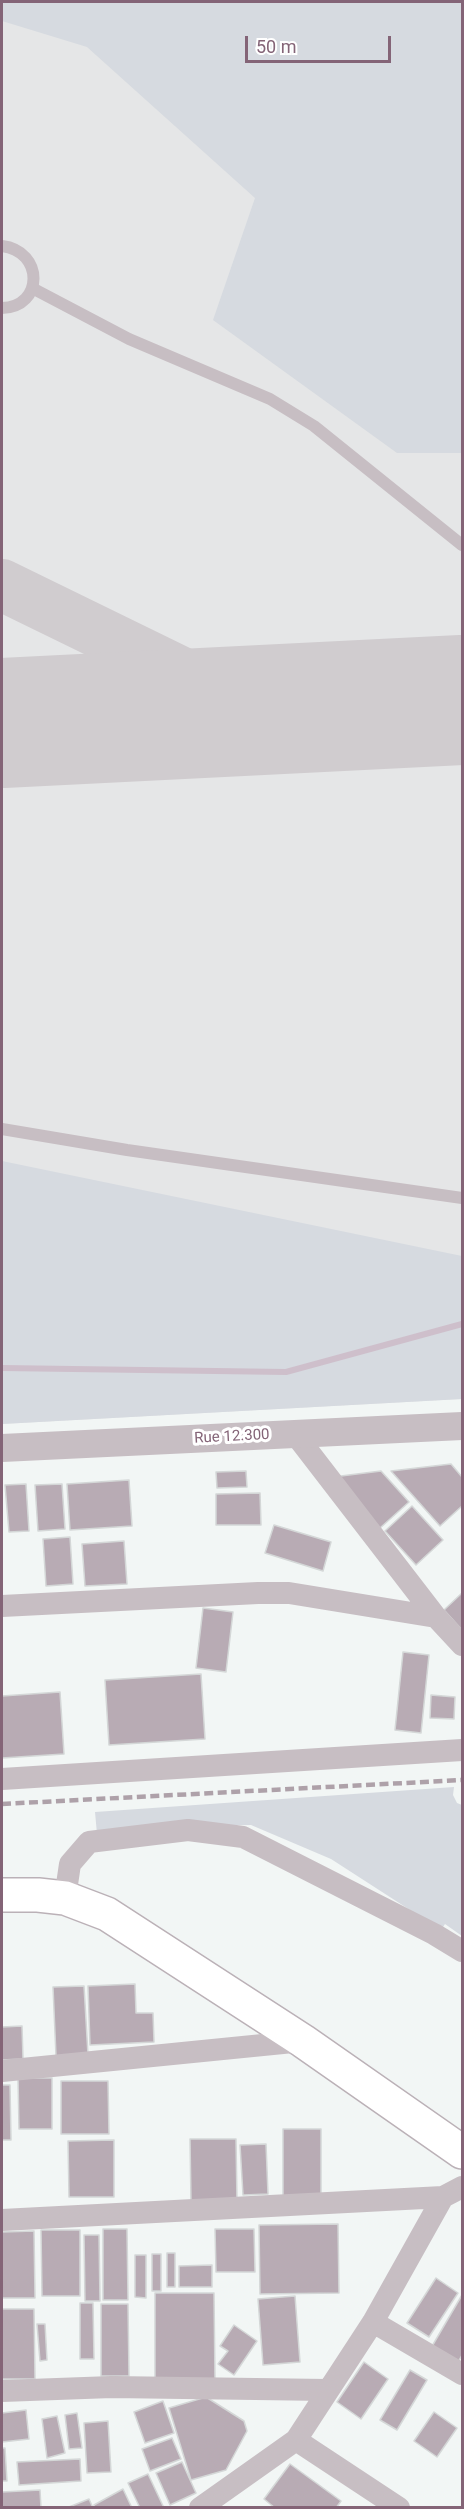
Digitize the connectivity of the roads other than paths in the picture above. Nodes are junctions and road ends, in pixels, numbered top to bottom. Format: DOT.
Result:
graph roads {
  1 [pos="2,246"];
  2 [pos="32,288"];
  3 [pos="2,308"];
  4 [pos="462,545"];
  5 [pos="2,1129"];
  6 [pos="462,1197"];
  7 [pos="458,1431"];
  8 [pos="295,1434"];
  9 [pos="2,1448"];
  10 [pos="2,1606"];
  11 [pos="436,1617"];
  12 [pos="462,1645"];
  13 [pos="462,1750"];
  14 [pos="2,1779"];
  15 [pos="2,1895"];
  16 [pos="65,1898"];
  17 [pos="462,1952"];
  18 [pos="303,2041"];
  19 [pos="2,2071"];
  20 [pos="462,2152"];
  21 [pos="453,2192"];
  22 [pos="2,2220"];
  23 [pos="373,2322"];
  24 [pos="462,2374"];
  25 [pos="327,2390"];
  26 [pos="2,2391"];
  27 [pos="296,2440"];
  28 [pos="201,2508"];
  29 [pos="399,2508"];
  1 -- 2 [label="lane"];
  2 -- 3 [label="lane"];
  2 -- 4 [label="lane"];
  5 -- 6 [label="lane"];
  7 -- 8 [label="street, Rue 12.300"];
  8 -- 9 [label="street, Rue 12.300"];
  8 -- 11 [label="street"];
  10 -- 11 [label="street"];
  11 -- 12 [label="street"];
  13 -- 14 [label="street"];
  15 -- 16 [label="main road"];
  16 -- 17 [label="street"];
  16 -- 18 [label="main road"];
  18 -- 19 [label="street"];
  18 -- 20 [label="main road"];
  21 -- 22 [label="street"];
  21 -- 23 [label="street"];
  23 -- 24 [label="street"];
  23 -- 25 [label="street"];
  25 -- 26 [label="street"];
  25 -- 27 [label="street"];
  27 -- 28 [label="street"];
  27 -- 29 [label="street"];
}
